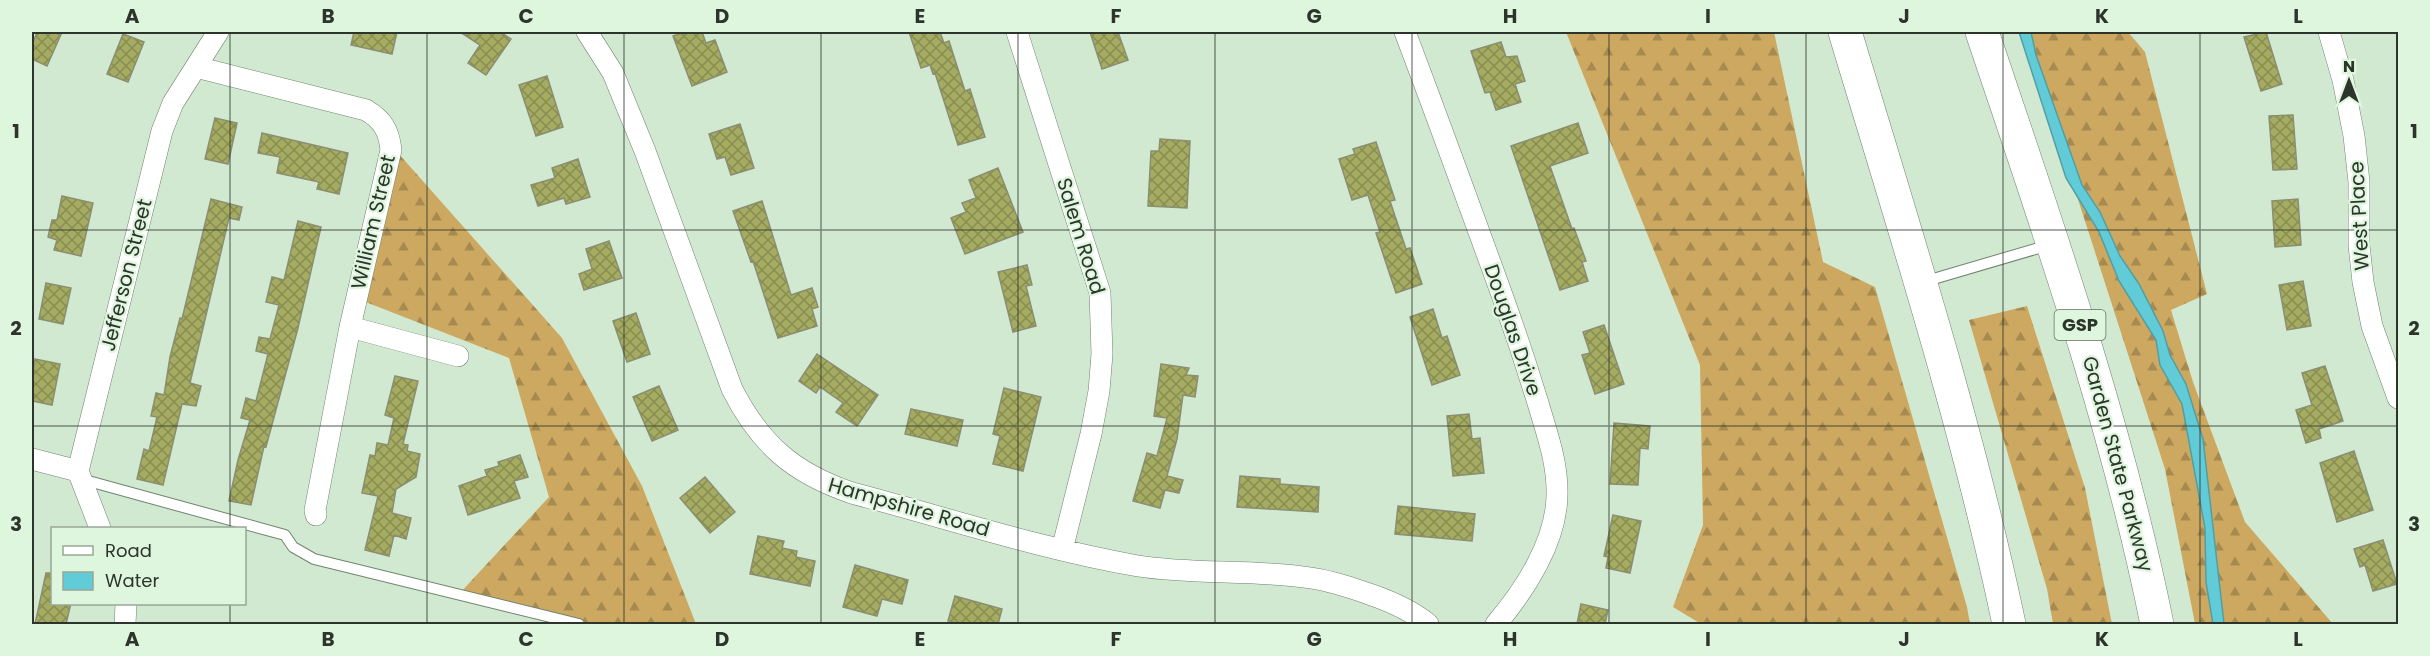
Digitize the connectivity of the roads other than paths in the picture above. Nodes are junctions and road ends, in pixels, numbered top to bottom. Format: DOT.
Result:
graph roads {
  1 [pos="218,32"];
  2 [pos="587,32"];
  3 [pos="1017,32"];
  4 [pos="1405,32"];
  5 [pos="1845,32"];
  6 [pos="1982,32"];
  7 [pos="2329,32"];
  8 [pos="196,68"];
  9 [pos="2053,244"];
  10 [pos="1920,283"];
  11 [pos="350,327"];
  12 [pos="458,357"];
  13 [pos="2398,398"];
  14 [pos="32,459"];
  15 [pos="79,475"];
  16 [pos="316,515"];
  17 [pos="100,527"];
  18 [pos="1062,550"];
  19 [pos="126,605"];
  20 [pos="125,624"];
  21 [pos="579,624"];
  22 [pos="1428,624"];
  23 [pos="1496,624"];
  24 [pos="2009,624"];
  25 [pos="2157,624"];
  1 -- 8 [label="street, Jefferson Street"];
  2 -- 18 [label="street, Hampshire Road"];
  3 -- 18 [label="street, Salem Road"];
  4 -- 23 [label="street, Douglas Drive"];
  5 -- 10 [label="highway"];
  6 -- 9 [label="highway, Garden State Parkway / GSP"];
  7 -- 13 [label="street, West Place"];
  8 -- 11 [label="street, William Street"];
  8 -- 15 [label="street, Jefferson Street"];
  9 -- 10 [label="lane"];
  9 -- 25 [label="highway, Garden State Parkway / GSP"];
  10 -- 24 [label="highway"];
  11 -- 12 [label="street"];
  11 -- 16 [label="street, William Street"];
  14 -- 15 [label="street"];
  15 -- 17 [label="street"];
  15 -- 21 [label="lane"];
  18 -- 22 [label="street, Hampshire Road"];
  19 -- 20 [label="street"];
}
